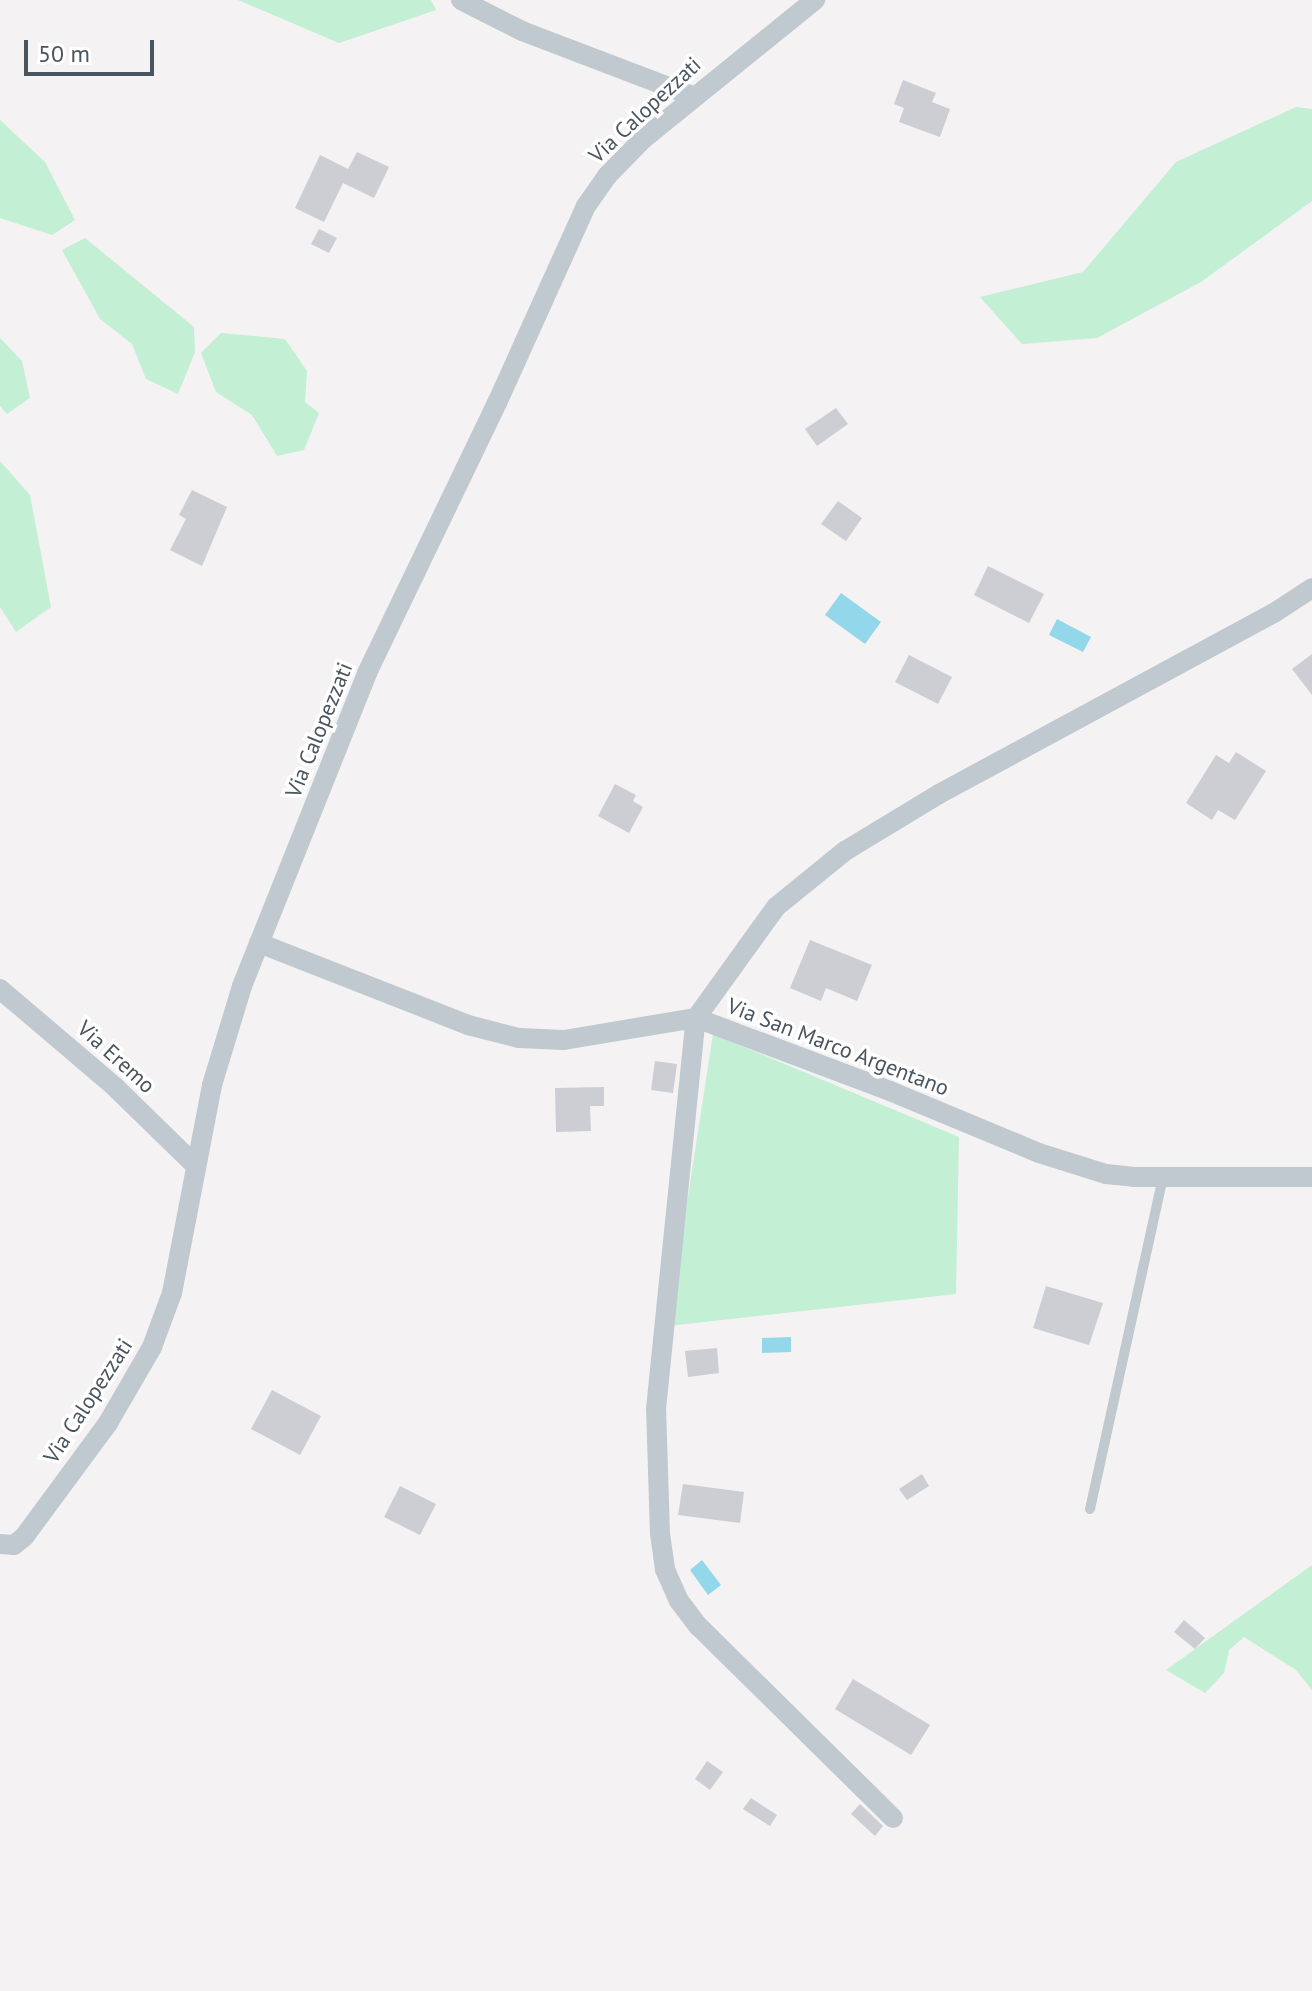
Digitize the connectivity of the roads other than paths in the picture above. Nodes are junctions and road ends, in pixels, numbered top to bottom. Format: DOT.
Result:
graph roads {
  1 [pos="461,0"];
  2 [pos="815,0"];
  3 [pos="692,96"];
  4 [pos="1312,588"];
  5 [pos="259,943"];
  6 [pos="0,989"];
  7 [pos="696,1018"];
  8 [pos="196,1166"];
  9 [pos="1163,1176"];
  10 [pos="1312,1177"];
  11 [pos="1090,1509"];
  12 [pos="0,1544"];
  13 [pos="893,1818"];
  1 -- 3 [label="street"];
  2 -- 3 [label="street, Via Calopezzati"];
  3 -- 5 [label="street, Via Calopezzati"];
  4 -- 7 [label="street"];
  5 -- 7 [label="street, Via San Marco Argentano"];
  5 -- 8 [label="street, Via Calopezzati"];
  6 -- 8 [label="street, Via Eremo"];
  7 -- 9 [label="street, Via San Marco Argentano"];
  7 -- 13 [label="street"];
  8 -- 12 [label="street, Via Calopezzati"];
  9 -- 10 [label="street, Via San Marco Argentano"];
  9 -- 11 [label="lane"];
}
